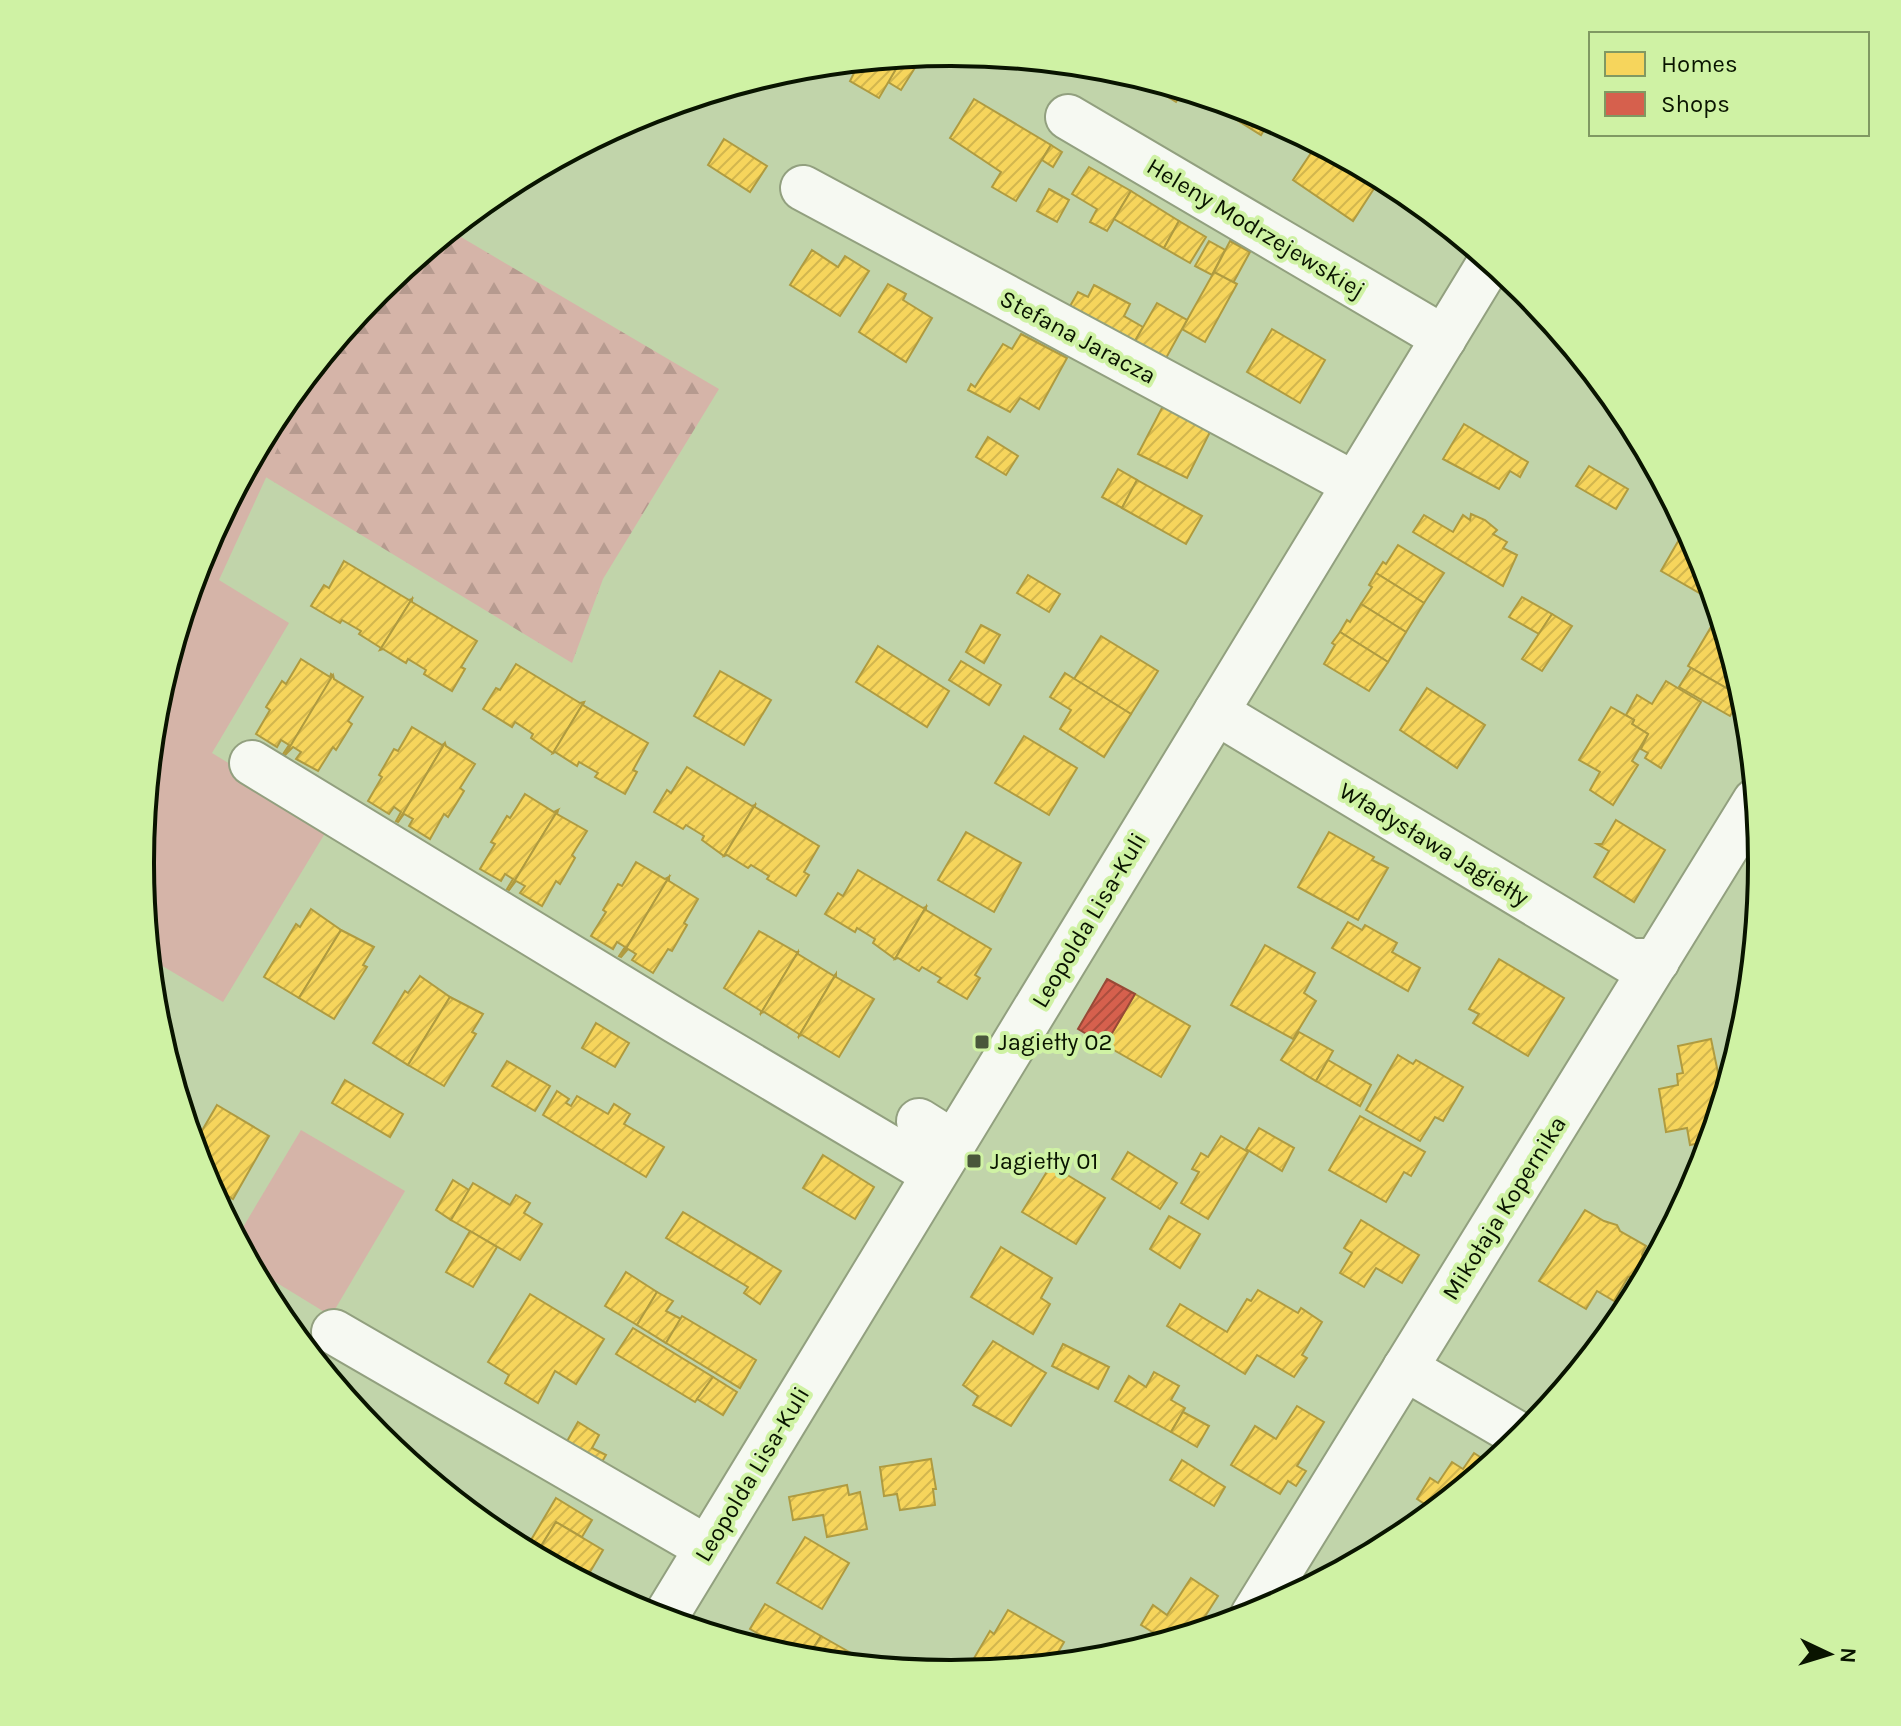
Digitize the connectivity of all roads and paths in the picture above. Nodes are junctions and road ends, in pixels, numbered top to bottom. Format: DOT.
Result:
graph roads {
  1 [pos="1068,117"];
  2 [pos="803,188"];
  3 [pos="1484,272"];
  4 [pos="1444,338"];
  5 [pos="1354,484"];
  6 [pos="1216,712"];
  7 [pos="252,763"];
  8 [pos="1746,815"];
  9 [pos="1657,961"];
  10 [pos="936,1146"];
  11 [pos="334,1332"];
  12 [pos="1405,1368"];
  13 [pos="1511,1430"];
  14 [pos="707,1548"];
  15 [pos="1266,1594"];
  16 [pos="670,1609"];
  1 -- 4 [label="street, Heleny Modrzejewskiej"];
  2 -- 5 [label="street, Stefana Jaracza"];
  3 -- 4 [label="street, Leopolda Lisa-Kuli"];
  4 -- 5 [label="street, Leopolda Lisa-Kuli"];
  5 -- 6 [label="street, Leopolda Lisa-Kuli"];
  6 -- 9 [label="street, Władysława Jagiełły"];
  6 -- 10 [label="street, Leopolda Lisa-Kuli"];
  7 -- 10 [label="street"];
  8 -- 9 [label="street, Mikołaja Kopernika"];
  9 -- 12 [label="street, Mikołaja Kopernika"];
  10 -- 14 [label="street, Leopolda Lisa-Kuli"];
  11 -- 14 [label="street"];
  12 -- 13 [label="street"];
  12 -- 15 [label="street, Mikołaja Kopernika"];
  14 -- 16 [label="street, Leopolda Lisa-Kuli"];
}
